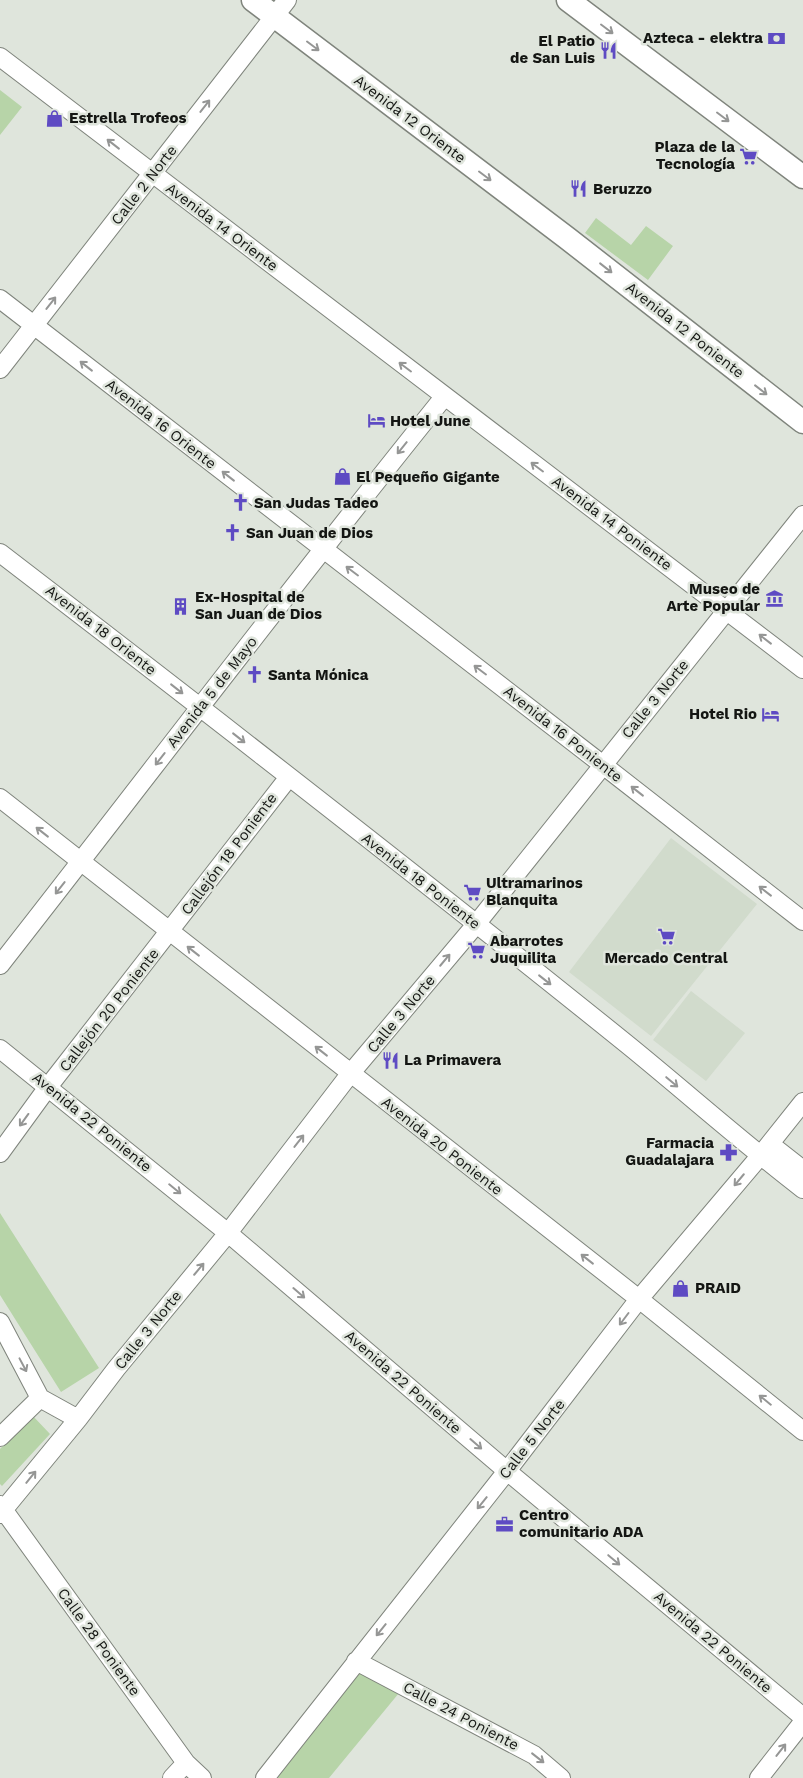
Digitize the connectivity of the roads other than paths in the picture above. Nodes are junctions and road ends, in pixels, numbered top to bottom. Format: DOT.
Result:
graph roads {
  1 [pos="252,0"];
  2 [pos="568,0"];
  3 [pos="281,8"];
  4 [pos="0,57"];
  5 [pos="152,174"];
  6 [pos="803,177"];
  7 [pos="567,238"];
  8 [pos="0,300"];
  9 [pos="34,326"];
  10 [pos="0,369"];
  11 [pos="444,397"];
  12 [pos="803,422"];
  13 [pos="803,515"];
  14 [pos="322,548"];
  15 [pos="0,553"];
  16 [pos="727,610"];
  17 [pos="803,669"];
  18 [pos="201,707"];
  19 [pos="604,764"];
  20 [pos="289,777"];
  21 [pos="0,798"];
  22 [pos="81,862"];
  23 [pos="803,921"];
  24 [pos="475,924"];
  25 [pos="170,932"];
  26 [pos="0,965"];
  27 [pos="0,1049"];
  28 [pos="350,1074"];
  29 [pos="48,1087"];
  30 [pos="803,1102"];
  31 [pos="765,1150"];
  32 [pos="0,1153"];
  33 [pos="803,1170"];
  34 [pos="803,1189"];
  35 [pos="228,1233"];
  36 [pos="639,1300"];
  37 [pos="0,1322"];
  38 [pos="40,1398"];
  39 [pos="78,1419"];
  40 [pos="803,1431"];
  41 [pos="0,1437"];
  42 [pos="508,1471"];
  43 [pos="1,1510"];
  44 [pos="356,1661"];
  45 [pos="803,1717"];
  46 [pos="803,1722"];
  47 [pos="186,1763"];
  48 [pos="172,1778"];
  49 [pos="202,1778"];
  50 [pos="265,1778"];
  51 [pos="561,1778"];
  52 [pos="759,1778"];
  1 -- 3 [label="main road, Avenida 12 Oriente"];
  2 -- 6 [label="main road, one-way"];
  5 -- 3 [label="street, Calle 2 Norte, one-way"];
  3 -- 7 [label="main road, Avenida 12 Oriente, one-way"];
  5 -- 4 [label="street, Avenida 14 Oriente, one-way"];
  9 -- 5 [label="street, Calle 2 Norte, one-way"];
  11 -- 5 [label="street, Avenida 14 Oriente, one-way"];
  7 -- 12 [label="main road, Avenida 12 Poniente, one-way"];
  8 -- 9 [label="street, Avenida 16 Oriente"];
  9 -- 10 [label="street, Calle 2 Norte"];
  14 -- 9 [label="street, Avenida 16 Oriente, one-way"];
  11 -- 14 [label="street, Avenida 5 de Mayo, one-way"];
  16 -- 11 [label="street, Avenida 14 Poniente, one-way"];
  13 -- 16 [label="street, Calle 3 Norte"];
  14 -- 18 [label="street, Avenida 5 de Mayo"];
  19 -- 14 [label="street, Avenida 16 Poniente, one-way"];
  15 -- 18 [label="street, Avenida 18 Oriente, one-way"];
  17 -- 16 [label="street, Avenida 14 Poniente, one-way"];
  16 -- 19 [label="street, Calle 3 Norte"];
  18 -- 20 [label="street, Avenida 18 Poniente, one-way"];
  18 -- 22 [label="street, Avenida 5 de Mayo, one-way"];
  23 -- 19 [label="street, Avenida 16 Poniente, one-way"];
  19 -- 24 [label="street, Calle 3 Norte"];
  20 -- 24 [label="street, Avenida 18 Poniente"];
  20 -- 25 [label="street, Callejón 18 Poniente"];
  22 -- 21 [label="street, Avenida 20 Poniente, one-way"];
  22 -- 25 [label="street, Avenida 20 Poniente"];
  22 -- 26 [label="street, Avenida 5 de Mayo, one-way"];
  28 -- 24 [label="street, Calle 3 Norte, one-way"];
  24 -- 31 [label="street, Avenida 18 Poniente, one-way"];
  28 -- 25 [label="street, Avenida 20 Poniente, one-way"];
  25 -- 29 [label="street, Callejón 20 Poniente"];
  27 -- 29 [label="street, Avenida 22 Poniente"];
  35 -- 28 [label="street, Calle 3 Norte, one-way"];
  36 -- 28 [label="street, Avenida 20 Poniente, one-way"];
  29 -- 32 [label="street, Callejón 20 Poniente, one-way"];
  29 -- 35 [label="street, Avenida 22 Poniente, one-way"];
  30 -- 31 [label="street, Calle 5 Norte"];
  31 -- 33 [label="street, Avenida 18 Poniente"];
  31 -- 34 [label="street, Avenida 18 Poniente"];
  31 -- 36 [label="street, Calle 5 Norte, one-way"];
  39 -- 35 [label="street, Calle 3 Norte, one-way"];
  35 -- 42 [label="street, Avenida 22 Poniente, one-way"];
  40 -- 36 [label="street, Avenida 20 Poniente, one-way"];
  36 -- 42 [label="street, Calle 5 Norte, one-way"];
  37 -- 38 [label="street, one-way"];
  38 -- 39 [label="street"];
  38 -- 41 [label="street"];
  43 -- 39 [label="street, Calle 3 Norte, one-way"];
  42 -- 44 [label="street, Calle 5 Norte, one-way"];
  42 -- 45 [label="street, Avenida 22 Poniente, one-way"];
  43 -- 47 [label="street, Calle 28 Poniente"];
  44 -- 50 [label="street, Calle 5 Norte"];
  44 -- 51 [label="street, Calle 24 Poniente, one-way"];
  52 -- 46 [label="street, one-way"];
  47 -- 48 [label="street"];
  47 -- 49 [label="street, Calle 28 Poniente"];
}
